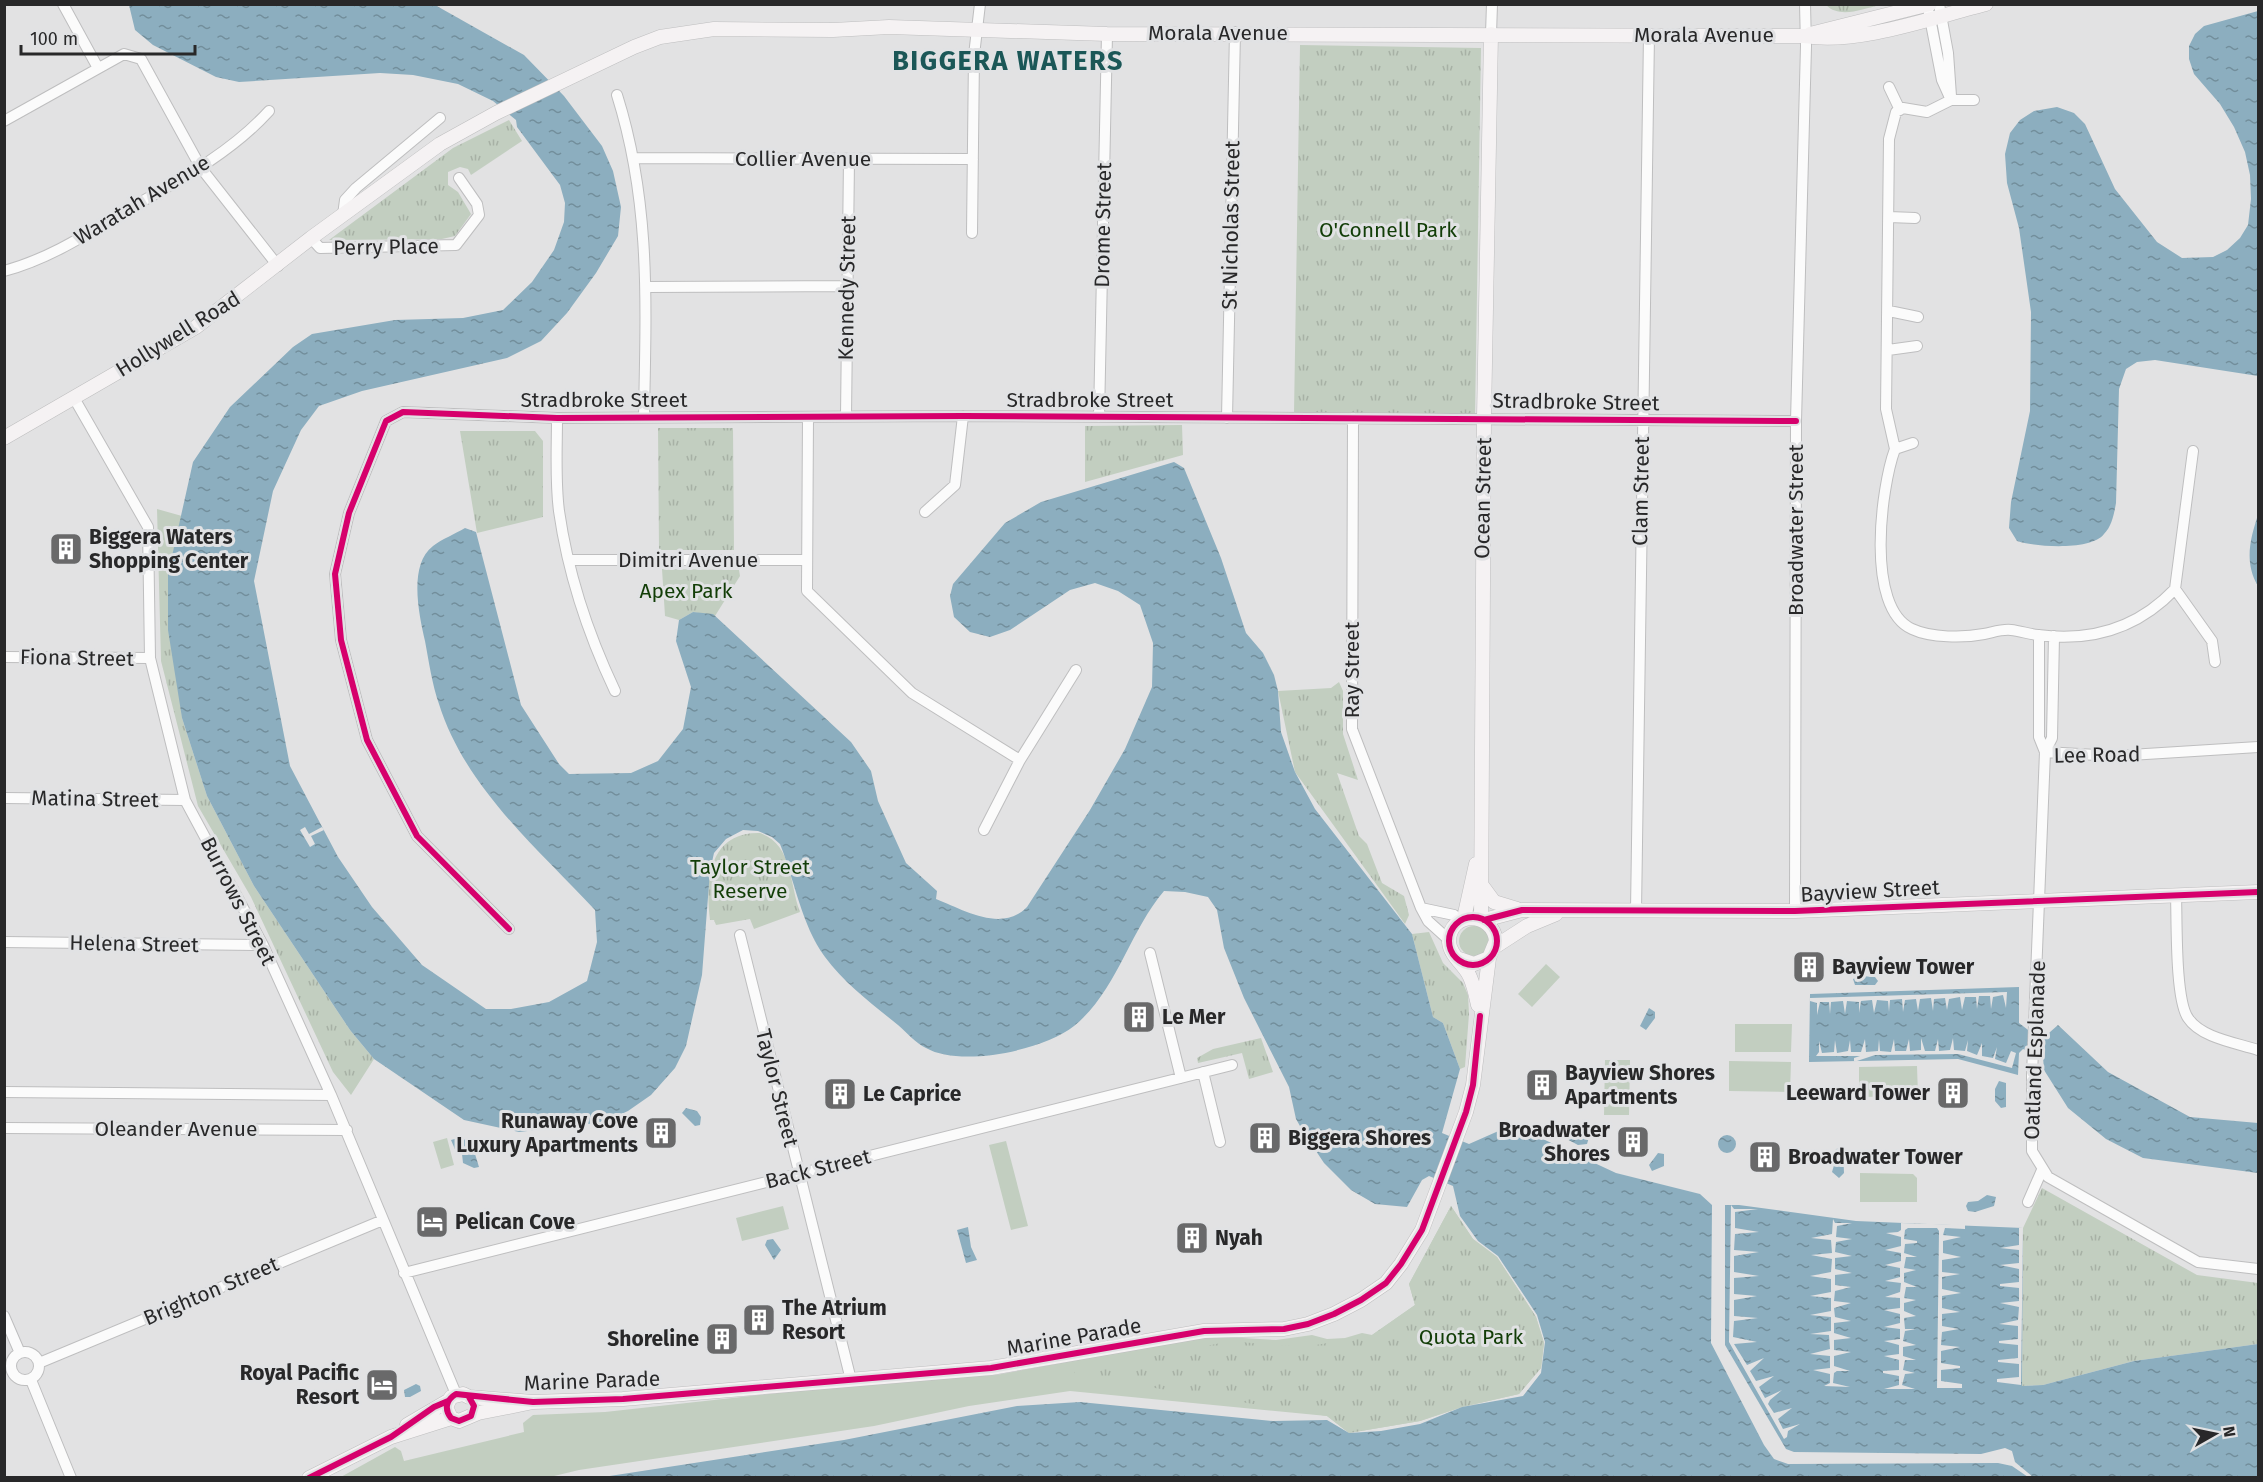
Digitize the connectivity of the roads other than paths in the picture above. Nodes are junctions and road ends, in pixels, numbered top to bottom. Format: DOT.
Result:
graph roads {
  1 [pos="63,4"];
  2 [pos="980,4"];
  3 [pos="1492,4"];
  4 [pos="1805,4"];
  5 [pos="1986,4"];
  6 [pos="1934,10"];
  7 [pos="978,29"];
  8 [pos="1235,32"];
  9 [pos="1107,34"];
  10 [pos="1491,34"];
  11 [pos="1649,35"];
  12 [pos="1805,36"];
  13 [pos="634,46"];
  14 [pos="98,68"];
  15 [pos="1889,87"];
  16 [pos="617,95"];
  17 [pos="1951,100"];
  18 [pos="1974,100"];
  19 [pos="1900,110"];
  20 [pos="268,111"];
  21 [pos="440,118"];
  22 [pos="4,121"];
  23 [pos="633,158"];
  24 [pos="849,159"];
  25 [pos="973,159"];
  26 [pos="201,168"];
  27 [pos="459,178"];
  28 [pos="342,215"];
  29 [pos="1889,217"];
  30 [pos="1915,218"];
  31 [pos="972,232"];
  32 [pos="311,238"];
  33 [pos="278,266"];
  34 [pos="4,271"];
  35 [pos="847,286"];
  36 [pos="646,287"];
  37 [pos="1889,310"];
  38 [pos="1918,317"];
  39 [pos="1917,346"];
  40 [pos="1888,350"];
  41 [pos="74,398"];
  42 [pos="644,416"];
  43 [pos="963,416"];
  44 [pos="808,417"];
  45 [pos="846,417"];
  46 [pos="1099,417"];
  47 [pos="557,418"];
  48 [pos="1227,418"];
  49 [pos="1353,418"];
  50 [pos="1484,418"];
  51 [pos="1642,419"];
  52 [pos="1796,421"];
  53 [pos="4,438"];
  54 [pos="1912,443"];
  55 [pos="1895,449"];
  56 [pos="2193,451"];
  57 [pos="925,512"];
  58 [pos="569,560"];
  59 [pos="807,560"];
  60 [pos="2175,589"];
  61 [pos="2039,635"];
  62 [pos="2054,636"];
  63 [pos="4,657"];
  64 [pos="150,658"];
  65 [pos="2215,662"];
  66 [pos="1076,670"];
  67 [pos="615,692"];
  68 [pos="2259,747"];
  69 [pos="2045,752"];
  70 [pos="1020,760"];
  71 [pos="4,798"];
  72 [pos="185,800"];
  73 [pos="984,830"];
  74 [pos="1480,848"];
  75 [pos="1483,886"];
  76 [pos="2259,892"];
  77 [pos="2176,895"];
  78 [pos="2040,902"];
  79 [pos="1420,908"];
  80 [pos="1522,910"];
  81 [pos="1564,911"];
  82 [pos="1636,911"];
  83 [pos="1795,911"];
  84 [pos="1463,919"];
  85 [pos="1483,919"];
  86 [pos="509,929"];
  87 [pos="740,935"];
  88 [pos="1449,940"];
  89 [pos="4,942"];
  90 [pos="263,945"];
  91 [pos="1492,952"];
  92 [pos="1150,953"];
  93 [pos="1457,958"];
  94 [pos="1480,1016"];
  95 [pos="2259,1050"];
  96 [pos="1232,1065"];
  97 [pos="1203,1072"];
  98 [pos="1181,1078"];
  99 [pos="4,1092"];
  100 [pos="331,1095"];
  101 [pos="4,1128"];
  102 [pos="347,1130"];
  103 [pos="1220,1142"];
  104 [pos="2042,1170"];
  105 [pos="798,1174"];
  106 [pos="2028,1202"];
  107 [pos="383,1220"];
  108 [pos="2259,1269"];
  109 [pos="404,1272"];
  110 [pos="4,1316"];
  111 [pos="20,1353"];
  112 [pos="39,1363"];
  113 [pos="9,1375"];
  114 [pos="31,1380"];
  115 [pos="851,1380"];
  116 [pos="457,1397"];
  117 [pos="533,1402"];
  118 [pos="471,1416"];
  119 [pos="451,1418"];
  120 [pos="390,1437"];
  121 [pos="71,1478"];
  122 [pos="309,1478"];
  1 -- 14 [label="street"];
  2 -- 7 [label="street"];
  3 -- 10 [label="street, Ocean Street"];
  4 -- 12 [label="street, Broadwater Street"];
  5 -- 6 [label="main road, Morala Avenue"];
  6 -- 12 [label="main road, Morala Avenue"];
  6 -- 17 [label="street"];
  7 -- 9 [label="main road, Morala Avenue"];
  7 -- 13 [label="main road, Morala Avenue"];
  7 -- 25 [label="street"];
  8 -- 9 [label="main road, Morala Avenue"];
  8 -- 10 [label="main road, Morala Avenue"];
  8 -- 48 [label="street, St Nicholas Street"];
  9 -- 46 [label="street, Drome Street"];
  10 -- 11 [label="main road, Morala Avenue"];
  10 -- 50 [label="main road, Ocean Street"];
  11 -- 12 [label="main road, Morala Avenue"];
  11 -- 51 [label="street, Clam Street"];
  12 -- 52 [label="street, Broadwater Street"];
  13 -- 28 [label="main road, Hollywell Road"];
  14 -- 22 [label="street"];
  14 -- 26 [label="street"];
  15 -- 19 [label="street"];
  16 -- 23 [label="street"];
  17 -- 18 [label="street"];
  17 -- 19 [label="street"];
  19 -- 29 [label="street"];
  20 -- 26 [label="street, Waratah Avenue"];
  21 -- 28 [label="street, Hollywell Road"];
  23 -- 24 [label="street, Collier Avenue"];
  23 -- 36 [label="street"];
  24 -- 25 [label="street, Collier Avenue"];
  24 -- 35 [label="street, Kennedy Street"];
  25 -- 31 [label="street"];
  26 -- 33 [label="street"];
  26 -- 34 [label="street, Waratah Avenue"];
  27 -- 32 [label="street, Perry Place"];
  28 -- 32 [label="main road, Hollywell Road"];
  29 -- 30 [label="street"];
  29 -- 37 [label="street"];
  32 -- 33 [label="main road, Hollywell Road"];
  33 -- 41 [label="main road, Hollywell Road"];
  35 -- 36 [label="street"];
  35 -- 45 [label="street, Kennedy Street"];
  36 -- 42 [label="street"];
  37 -- 38 [label="street"];
  37 -- 40 [label="street"];
  39 -- 40 [label="street"];
  40 -- 55 [label="street"];
  41 -- 53 [label="main road, Hollywell Road"];
  41 -- 64 [label="street, Burrows Street"];
  42 -- 44 [label="street, Stradbroke Street"];
  42 -- 47 [label="street, Stradbroke Street"];
  43 -- 45 [label="street, Stradbroke Street"];
  43 -- 46 [label="street, Stradbroke Street"];
  43 -- 57 [label="street"];
  44 -- 45 [label="street, Stradbroke Street"];
  44 -- 59 [label="street"];
  46 -- 48 [label="street, Stradbroke Street"];
  47 -- 58 [label="street"];
  47 -- 86 [label="street, Stradbroke Street"];
  48 -- 49 [label="street, Stradbroke Street"];
  49 -- 50 [label="street, Stradbroke Street"];
  49 -- 79 [label="street, Ray Street"];
  50 -- 51 [label="street, Stradbroke Street"];
  50 -- 74 [label="main road, Ocean Street"];
  51 -- 52 [label="street, Stradbroke Street"];
  51 -- 82 [label="street, Clam Street"];
  52 -- 83 [label="street, Broadwater Street"];
  54 -- 55 [label="street"];
  55 -- 61 [label="street"];
  56 -- 60 [label="street"];
  58 -- 59 [label="street, Dimitri Avenue"];
  58 -- 67 [label="street"];
  59 -- 70 [label="street"];
  60 -- 62 [label="street"];
  60 -- 65 [label="street"];
  61 -- 62 [label="street"];
  61 -- 69 [label="street"];
  62 -- 69 [label="street"];
  63 -- 64 [label="street, Fiona Street"];
  64 -- 72 [label="street, Burrows Street"];
  66 -- 70 [label="street"];
  68 -- 69 [label="street, Lee Road"];
  69 -- 78 [label="street, Lee Road"];
  70 -- 73 [label="street"];
  71 -- 72 [label="street, Matina Street"];
  72 -- 90 [label="street, Burrows Street"];
  74 -- 75 [label="main road, Ocean Street"];
  74 -- 84 [label="main road, Ocean Street"];
  75 -- 80 [label="main road"];
  75 -- 85 [label="main road, Ocean Street"];
  76 -- 77 [label="main road, Bayview Street"];
  77 -- 78 [label="main road, Bayview Street"];
  77 -- 95 [label="street"];
  78 -- 83 [label="main road, Bayview Street"];
  78 -- 104 [label="street, Oatland Esplanade"];
  79 -- 84 [label="street"];
  79 -- 88 [label="street, Ray Street"];
  80 -- 81 [label="main road, Bayview Street"];
  80 -- 85 [label="main road, Bayview Street"];
  81 -- 82 [label="main road, Bayview Street"];
  81 -- 91 [label="main road, Bayview Street"];
  82 -- 83 [label="main road, Bayview Street"];
  84 -- 85 [label="main road"];
  84 -- 88 [label="main road"];
  85 -- 91 [label="main road"];
  87 -- 105 [label="street, Taylor Street"];
  88 -- 93 [label="main road"];
  89 -- 90 [label="street, Helena Street"];
  90 -- 100 [label="street, Burrows Street"];
  91 -- 93 [label="main road"];
  91 -- 94 [label="main road, Marine Parade"];
  92 -- 98 [label="street"];
  93 -- 94 [label="main road, Marine Parade"];
  94 -- 115 [label="main road, Marine Parade"];
  96 -- 97 [label="street, Back Street"];
  97 -- 98 [label="street, Back Street"];
  97 -- 103 [label="street"];
  98 -- 105 [label="street, Back Street"];
  99 -- 100 [label="street, Oleander Avenue"];
  100 -- 102 [label="street, Burrows Street"];
  101 -- 102 [label="street, Oleander Avenue"];
  102 -- 107 [label="street, Burrows Street"];
  104 -- 106 [label="street"];
  104 -- 108 [label="street, Oatland Esplanade"];
  105 -- 109 [label="street, Back Street"];
  105 -- 115 [label="street, Taylor Street"];
  107 -- 109 [label="street, Burrows Street"];
  107 -- 112 [label="street, Brighton Street"];
  109 -- 116 [label="street, Burrows Street"];
  110 -- 111 [label="street"];
  111 -- 112 [label="street"];
  111 -- 113 [label="street"];
  112 -- 114 [label="street"];
  113 -- 114 [label="street"];
  114 -- 121 [label="street"];
  115 -- 117 [label="main road, Marine Parade"];
  116 -- 117 [label="main road, Marine Parade"];
  116 -- 118 [label="main road"];
  116 -- 119 [label="main road"];
  116 -- 120 [label="main road"];
  117 -- 118 [label="main road, Marine Parade"];
  118 -- 119 [label="main road, Marine Parade"];
  119 -- 120 [label="main road"];
  120 -- 122 [label="main road"];
}
